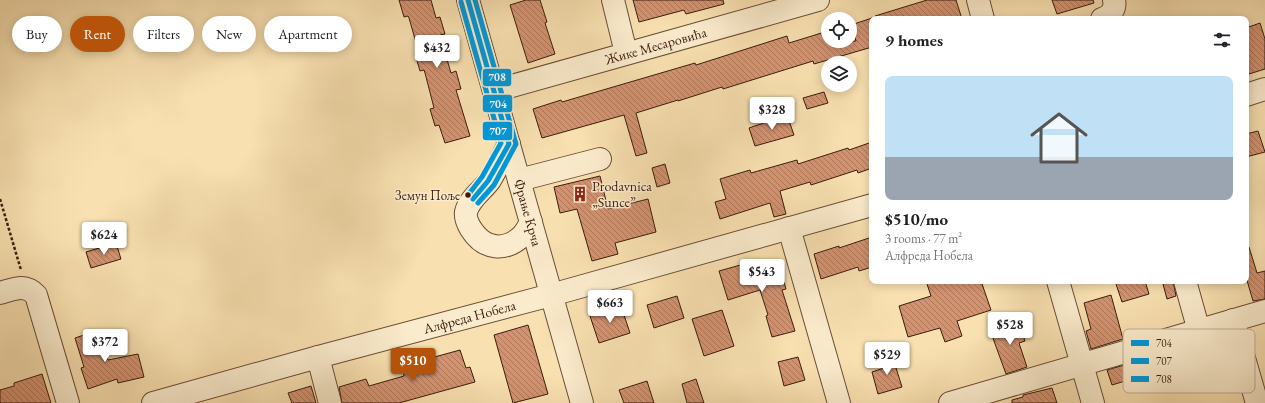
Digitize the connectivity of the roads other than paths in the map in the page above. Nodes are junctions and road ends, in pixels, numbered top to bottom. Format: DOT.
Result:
graph roads {
  1 [pos="468,0"];
  2 [pos="613,0"];
  3 [pos="818,0"];
  4 [pos="978,0"];
  5 [pos="1114,0"];
  6 [pos="982,16"];
  7 [pos="1108,16"];
  8 [pos="626,53"];
  9 [pos="1265,89"];
  10 [pos="494,91"];
  11 [pos="1249,94"];
  12 [pos="509,144"];
  13 [pos="600,159"];
  14 [pos="519,180"];
  15 [pos="869,206"];
  16 [pos="531,222"];
  17 [pos="789,228"];
  18 [pos="1059,284"];
  19 [pos="1186,284"];
  20 [pos="0,293"];
  21 [pos="551,295"];
  22 [pos="1265,311"];
  23 [pos="1233,320"];
  24 [pos="1199,329"];
  25 [pos="1202,329"];
  26 [pos="1236,329"];
  27 [pos="1123,353"];
  28 [pos="318,357"];
  29 [pos="1082,365"];
  30 [pos="1254,393"];
  31 [pos="68,403"];
  32 [pos="153,403"];
  33 [pos="330,403"];
  34 [pos="582,403"];
  35 [pos="839,403"];
  36 [pos="950,403"];
  37 [pos="1093,403"];
  38 [pos="1257,403"];
  1 -- 10 [label="street, Фрање Крча"];
  2 -- 8 [label="street"];
  3 -- 8 [label="street, Жике Месаровића"];
  4 -- 6 [label="street"];
  5 -- 7 [label="street"];
  8 -- 10 [label="street, Жике Месаровића"];
  9 -- 11 [label="street"];
  10 -- 12 [label="street, Фрање Крча"];
  12 -- 14 [label="street, Фрање Крча"];
  12 -- 16 [label="street"];
  13 -- 14 [label="street"];
  14 -- 16 [label="street, Фрање Крча"];
  15 -- 17 [label="street, Алфреда Нобела"];
  16 -- 21 [label="street, Фрање Крча"];
  17 -- 21 [label="street, Алфреда Нобела"];
  17 -- 35 [label="street"];
  18 -- 29 [label="street"];
  19 -- 24 [label="street"];
  20 -- 31 [label="street"];
  21 -- 28 [label="street, Алфреда Нобела"];
  21 -- 34 [label="street, Фрање Крча"];
  22 -- 23 [label="street"];
  23 -- 25 [label="street"];
  23 -- 26 [label="street"];
  27 -- 29 [label="street"];
  28 -- 32 [label="street, Алфреда Нобела"];
  28 -- 33 [label="street"];
  29 -- 36 [label="street"];
  29 -- 37 [label="street"];
  30 -- 38 [label="street"];
}
